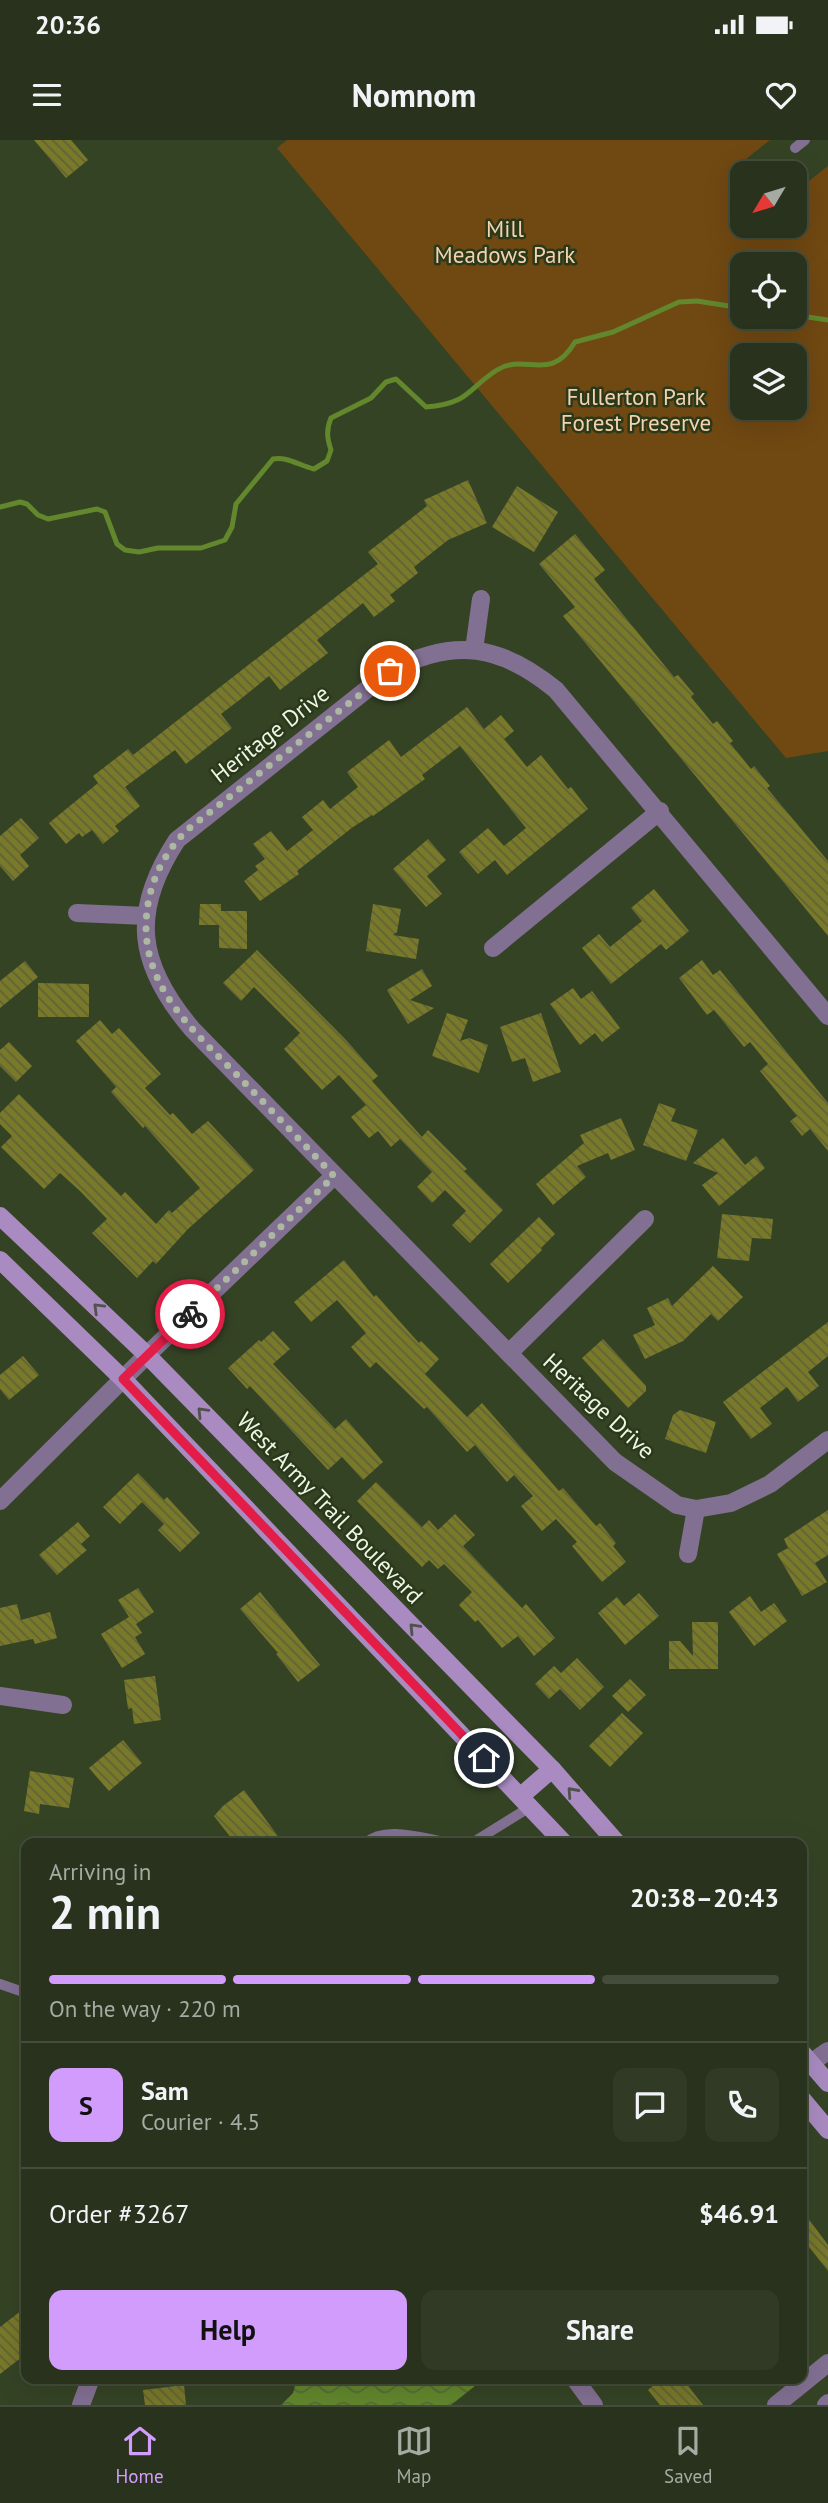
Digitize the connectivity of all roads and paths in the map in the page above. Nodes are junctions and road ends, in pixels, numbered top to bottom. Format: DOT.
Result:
graph roads {
  1 [pos="805,140"];
  2 [pos="795,148"];
  3 [pos="481,599"];
  4 [pos="474,650"];
  5 [pos="660,811"];
  6 [pos="77,913"];
  7 [pos="146,916"];
  8 [pos="493,948"];
  9 [pos="828,1016"];
  10 [pos="334,1176"];
  11 [pos="0,1216"];
  12 [pos="645,1219"];
  13 [pos="0,1260"];
  14 [pos="509,1353"];
  15 [pos="147,1355"];
  16 [pos="123,1379"];
  17 [pos="828,1440"];
  18 [pos="0,1501"];
  19 [pos="696,1509"];
  20 [pos="688,1554"];
  21 [pos="0,1696"];
  22 [pos="63,1705"];
  23 [pos="552,1769"];
  24 [pos="525,1802"];
  25 [pos="371,1838"];
  26 [pos="425,1838"];
  27 [pos="478,1838"];
  28 [pos="559,1838"];
  29 [pos="613,1838"];
  30 [pos="0,1984"];
  31 [pos="21,1991"];
  32 [pos="828,2051"];
  33 [pos="807,2061"];
  34 [pos="807,2064"];
  35 [pos="828,2083"];
  36 [pos="807,2105"];
  37 [pos="828,2130"];
  38 [pos="828,2363"];
  39 [pos="807,2380"];
  40 [pos="88,2384"];
  41 [pos="578,2384"];
  42 [pos="802,2384"];
  43 [pos="80,2405"];
  44 [pos="594,2405"];
  45 [pos="776,2405"];
  1 -- 2 [label="lane"];
  3 -- 4 [label="street"];
  4 -- 5 [label="street, Heritage Drive"];
  4 -- 7 [label="street, Heritage Drive"];
  5 -- 8 [label="street"];
  5 -- 9 [label="street, Heritage Drive"];
  6 -- 7 [label="street"];
  7 -- 10 [label="street, Heritage Drive"];
  10 -- 14 [label="street, Heritage Drive"];
  10 -- 15 [label="street"];
  15 -- 11 [label="main road, West Army Trail Boulevard, one-way"];
  12 -- 14 [label="street, Heritage Drive"];
  13 -- 16 [label="main road"];
  14 -- 19 [label="street, Heritage Drive"];
  15 -- 16 [label="street"];
  23 -- 15 [label="main road, West Army Trail Boulevard, one-way"];
  16 -- 18 [label="street"];
  16 -- 24 [label="main road"];
  17 -- 19 [label="street"];
  19 -- 20 [label="street"];
  21 -- 22 [label="street"];
  23 -- 24 [label="main road"];
  29 -- 23 [label="main road, West Army Trail Boulevard, one-way"];
  24 -- 27 [label="lane"];
  24 -- 28 [label="main road"];
  25 -- 26 [label="lane"];
  30 -- 31 [label="lane"];
  32 -- 33 [label="street"];
  34 -- 35 [label="main road"];
  36 -- 37 [label="main road"];
  38 -- 39 [label="street"];
  40 -- 43 [label="street"];
  41 -- 44 [label="street"];
  42 -- 45 [label="street"];
}
